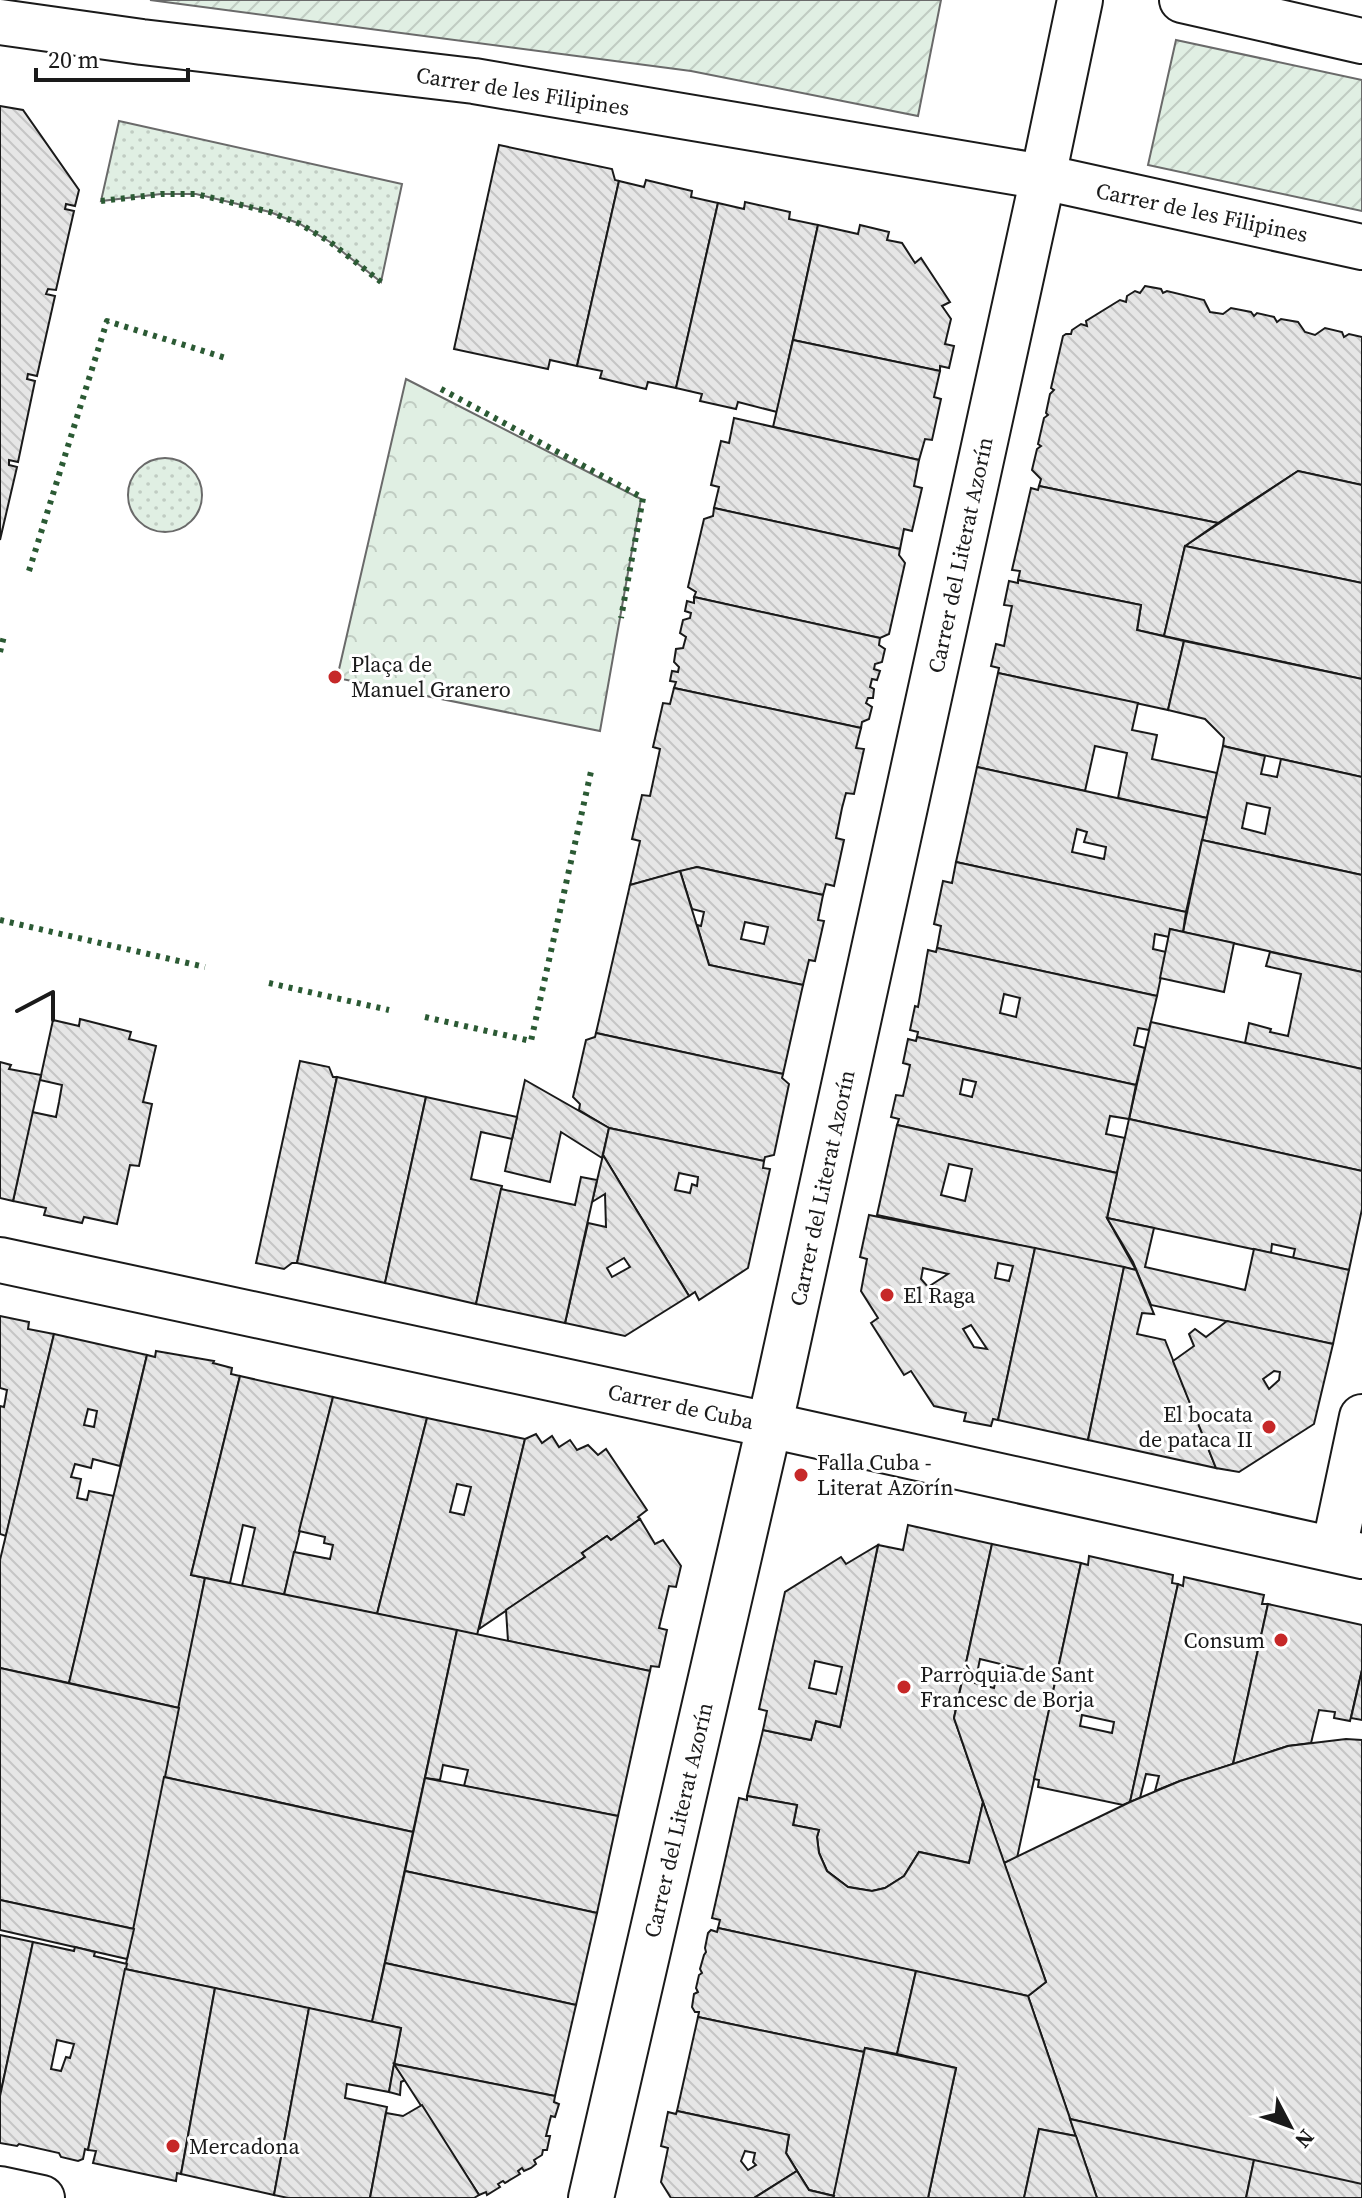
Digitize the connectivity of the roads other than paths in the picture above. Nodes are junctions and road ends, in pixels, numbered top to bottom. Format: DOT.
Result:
graph roads {
  1 [pos="1080,0"];
  2 [pos="1182,0"];
  3 [pos="0,22"];
  4 [pos="1362,41"];
  5 [pos="1043,177"];
  6 [pos="1362,247"];
  7 [pos="0,1260"];
  8 [pos="1362,1417"];
  9 [pos="769,1425"];
  10 [pos="1348,1552"];
  11 [pos="0,2189"];
  12 [pos="42,2198"];
  13 [pos="591,2198"];
  1 -- 5 [label="street"];
  2 -- 4 [label="street"];
  3 -- 5 [label="street, Carrer de les Filipines"];
  5 -- 6 [label="street, Carrer de les Filipines"];
  5 -- 9 [label="street, Carrer del Literat Azorín"];
  7 -- 9 [label="street, Carrer de Cuba"];
  8 -- 10 [label="street"];
  9 -- 10 [label="street, Carrer de Cuba"];
  9 -- 13 [label="street, Carrer del Literat Azorín"];
  11 -- 12 [label="street"];
}
